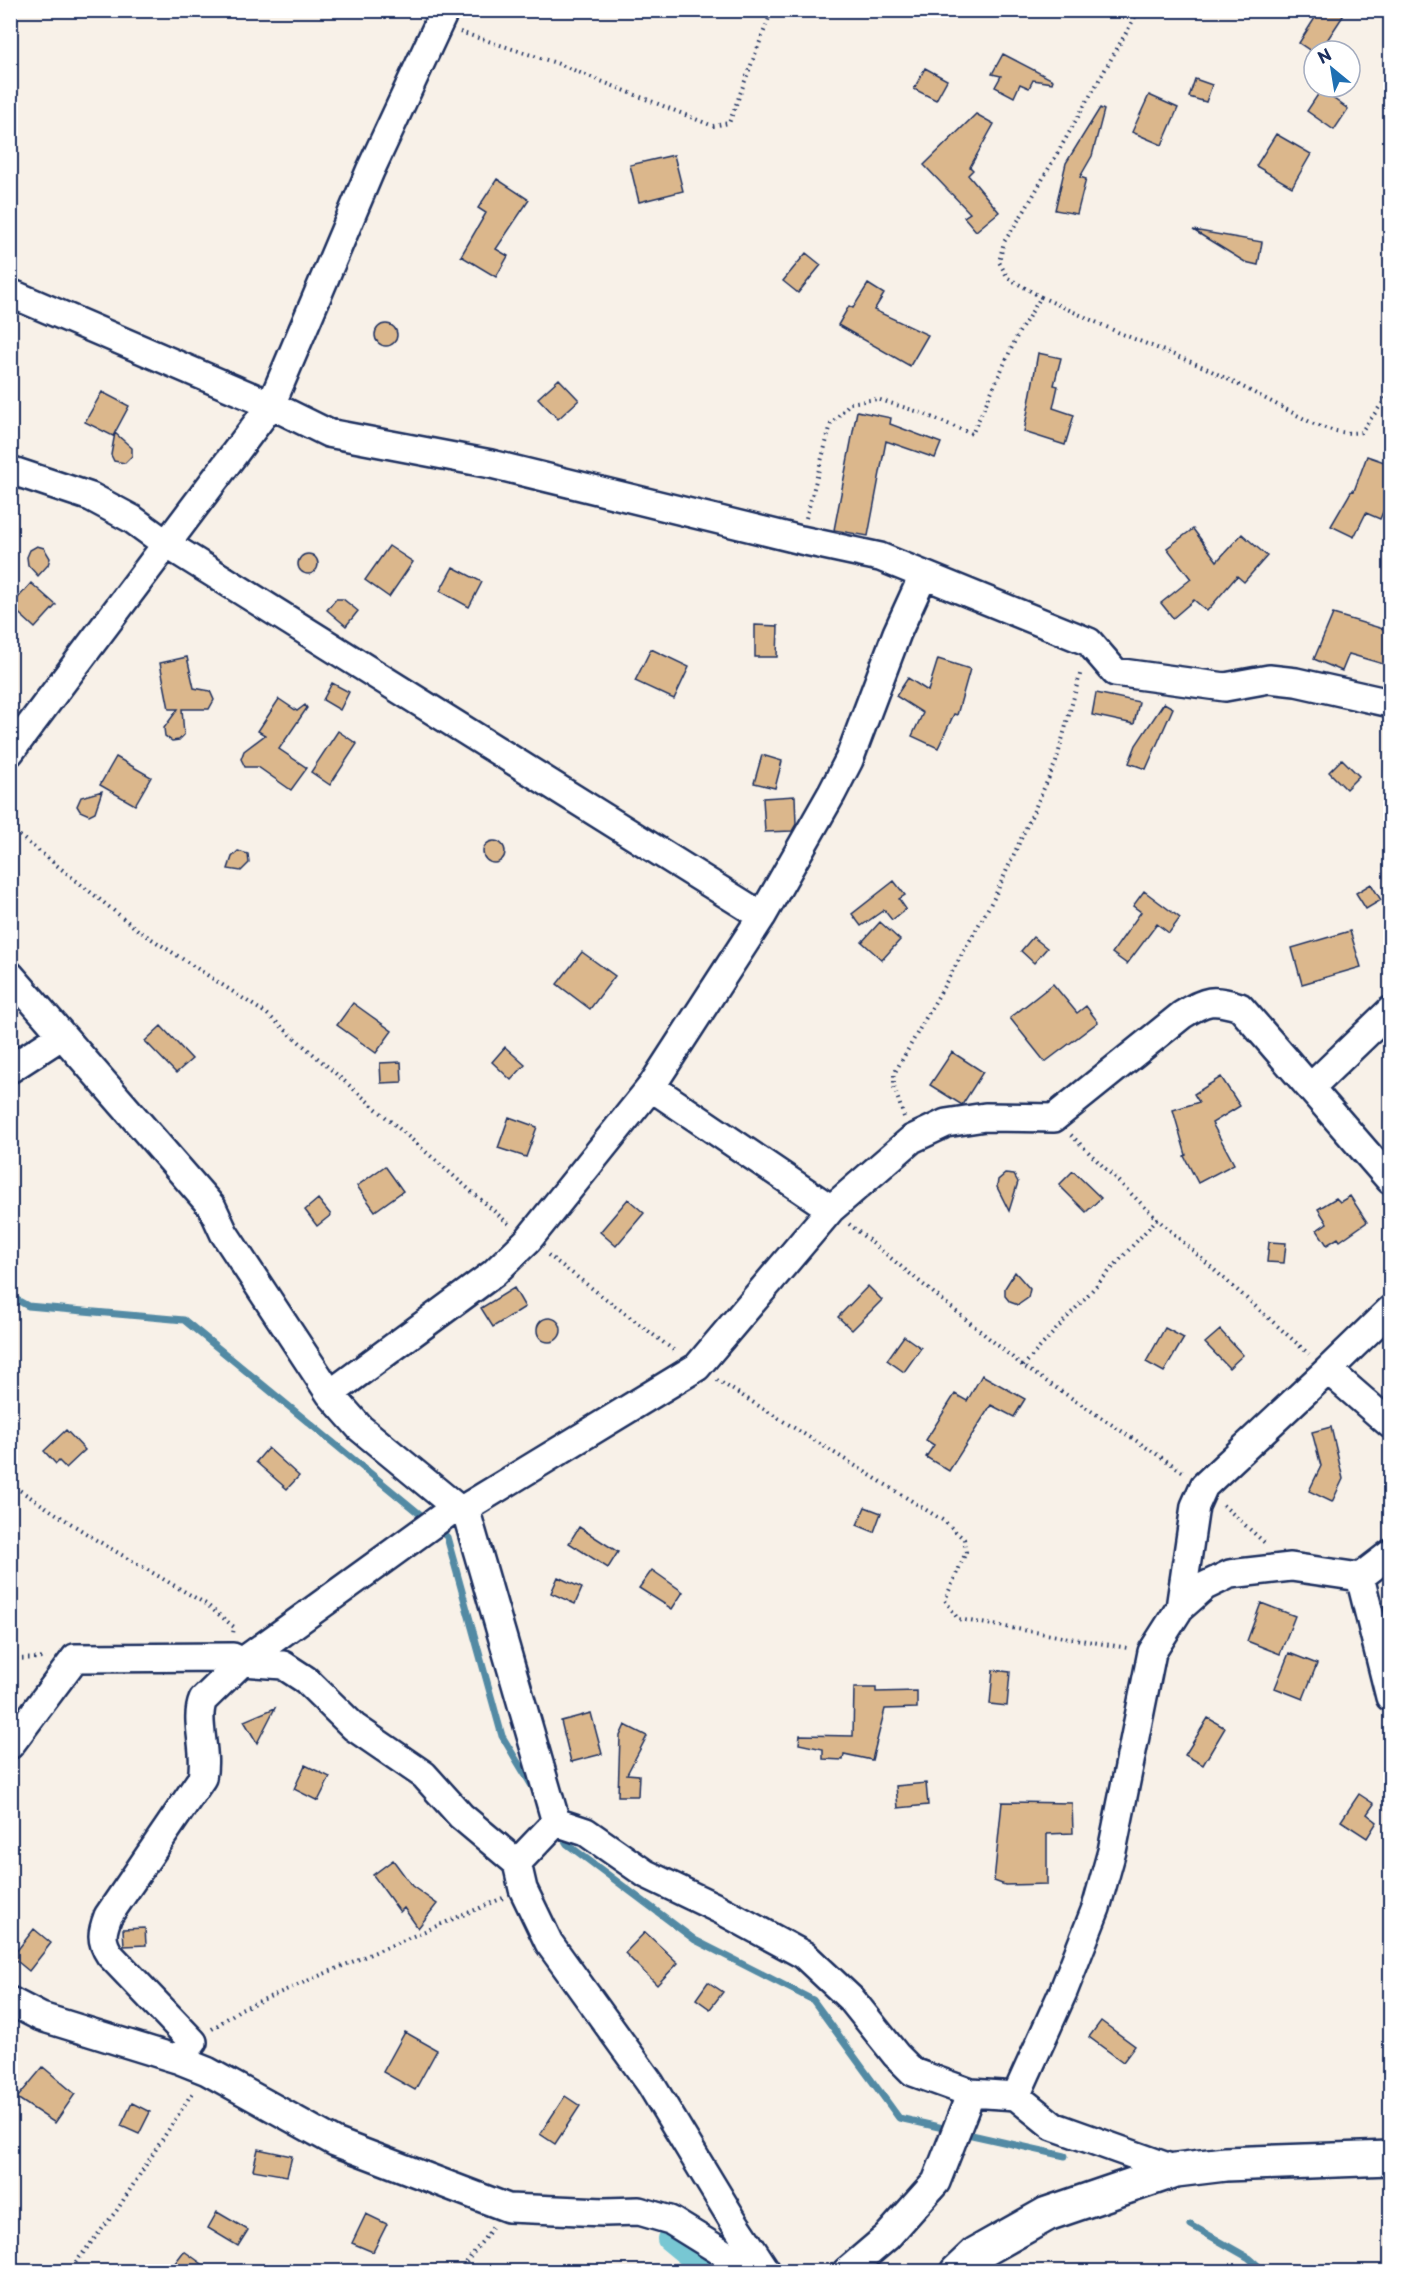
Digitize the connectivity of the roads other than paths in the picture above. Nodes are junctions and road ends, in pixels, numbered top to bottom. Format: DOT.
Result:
graph roads {
  1 [pos="441,18"];
  2 [pos="10,293"];
  3 [pos="271,405"];
  4 [pos="10,470"];
  5 [pos="165,543"];
  6 [pos="923,576"];
  7 [pos="1390,703"];
  8 [pos="10,752"];
  9 [pos="762,916"];
  10 [pos="10,975"];
  11 [pos="1390,1011"];
  12 [pos="61,1036"];
  13 [pos="10,1069"];
  14 [pos="651,1087"];
  15 [pos="1310,1088"];
  16 [pos="1390,1180"];
  17 [pos="831,1209"];
  18 [pos="1390,1310"];
  19 [pos="1328,1370"];
  20 [pos="330,1394"];
  21 [pos="1390,1424"];
  22 [pos="461,1507"];
  23 [pos="1390,1554"];
  24 [pos="1360,1577"];
  25 [pos="1180,1608"];
  26 [pos="238,1660"];
  27 [pos="1390,1697"];
  28 [pos="10,1745"];
  29 [pos="535,1845"];
  30 [pos="10,2001"];
  31 [pos="185,2050"];
  32 [pos="971,2093"];
  33 [pos="1016,2096"];
  34 [pos="1390,2158"];
  35 [pos="1176,2170"];
  36 [pos="754,2271"];
  37 [pos="767,2271"];
  38 [pos="846,2271"];
  39 [pos="957,2271"];
  1 -- 3 [label="street"];
  2 -- 3 [label="street"];
  3 -- 5 [label="street"];
  3 -- 6 [label="street"];
  4 -- 5 [label="street"];
  5 -- 8 [label="street"];
  5 -- 9 [label="street"];
  6 -- 7 [label="street"];
  6 -- 9 [label="street"];
  9 -- 14 [label="street"];
  10 -- 12 [label="street"];
  11 -- 15 [label="street"];
  12 -- 13 [label="street"];
  12 -- 20 [label="street"];
  14 -- 17 [label="street"];
  14 -- 20 [label="street"];
  15 -- 16 [label="street"];
  15 -- 17 [label="street"];
  17 -- 22 [label="street"];
  18 -- 19 [label="street"];
  19 -- 21 [label="street"];
  19 -- 25 [label="street"];
  20 -- 22 [label="street"];
  22 -- 26 [label="street"];
  22 -- 29 [label="street"];
  23 -- 24 [label="street"];
  24 -- 25 [label="street"];
  24 -- 27 [label="street"];
  25 -- 33 [label="street"];
  26 -- 28 [label="street"];
  26 -- 29 [label="street"];
  26 -- 31 [label="street"];
  29 -- 32 [label="street"];
  29 -- 37 [label="street"];
  30 -- 31 [label="street"];
  31 -- 36 [label="street"];
  32 -- 33 [label="street"];
  32 -- 38 [label="street"];
  33 -- 35 [label="street"];
  34 -- 35 [label="street"];
  35 -- 39 [label="street"];
}
